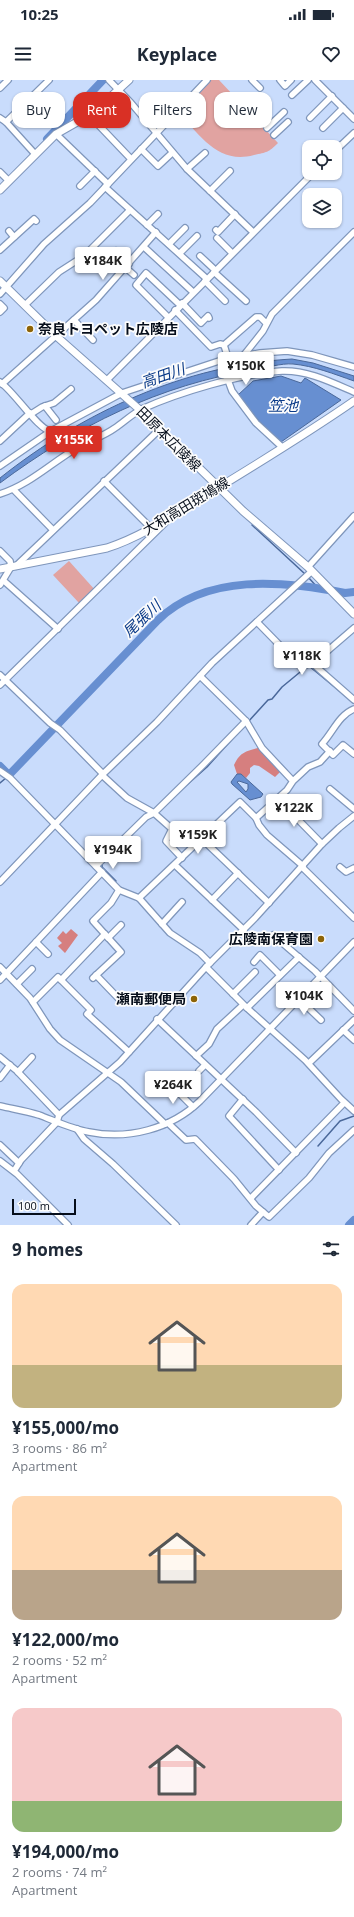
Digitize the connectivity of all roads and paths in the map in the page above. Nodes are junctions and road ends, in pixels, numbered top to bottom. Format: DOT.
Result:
graph roads {
  1 [pos="8,80"];
  2 [pos="49,80"];
  3 [pos="108,80"];
  4 [pos="129,80"];
  5 [pos="207,80"];
  6 [pos="252,80"];
  7 [pos="280,80"];
  8 [pos="291,80"];
  9 [pos="308,80"];
  10 [pos="315,80"];
  11 [pos="0,88"];
  12 [pos="260,88"];
  13 [pos="119,90"];
  14 [pos="292,95"];
  15 [pos="332,96"];
  16 [pos="343,108"];
  17 [pos="284,112"];
  18 [pos="0,118"];
  19 [pos="310,118"];
  20 [pos="354,118"];
  21 [pos="6,122"];
  22 [pos="288,122"];
  23 [pos="272,123"];
  24 [pos="73,125"];
  25 [pos="102,128"];
  26 [pos="323,128"];
  27 [pos="354,133"];
  28 [pos="56,134"];
  29 [pos="156,134"];
  30 [pos="274,135"];
  31 [pos="342,144"];
  32 [pos="141,149"];
  33 [pos="34,152"];
  34 [pos="204,152"];
  35 [pos="172,153"];
  36 [pos="132,159"];
  37 [pos="187,169"];
  38 [pos="95,171"];
  39 [pos="230,171"];
  40 [pos="0,172"];
  41 [pos="8,180"];
  42 [pos="306,180"];
  43 [pos="107,185"];
  44 [pos="80,186"];
  45 [pos="0,190"];
  46 [pos="210,191"];
  47 [pos="130,210"];
  48 [pos="158,214"];
  49 [pos="235,214"];
  50 [pos="36,221"];
  51 [pos="147,225"];
  52 [pos="185,228"];
  53 [pos="216,230"];
  54 [pos="9,231"];
  55 [pos="156,232"];
  56 [pos="253,232"];
  57 [pos="354,232"];
  58 [pos="196,236"];
  59 [pos="14,237"];
  60 [pos="217,238"];
  61 [pos="169,244"];
  62 [pos="144,246"];
  63 [pos="0,250"];
  64 [pos="116,252"];
  65 [pos="180,253"];
  66 [pos="232,253"];
  67 [pos="200,256"];
  68 [pos="128,266"];
  69 [pos="214,271"];
  70 [pos="134,275"];
  71 [pos="206,280"];
  72 [pos="0,281"];
  73 [pos="6,287"];
  74 [pos="194,292"];
  75 [pos="0,294"];
  76 [pos="225,301"];
  77 [pos="246,301"];
  78 [pos="0,304"];
  79 [pos="181,304"];
  80 [pos="24,305"];
  81 [pos="175,310"];
  82 [pos="0,312"];
  83 [pos="168,316"];
  84 [pos="210,318"];
  85 [pos="74,320"];
  86 [pos="266,323"];
  87 [pos="55,335"];
  88 [pos="93,340"];
  89 [pos="224,345"];
  90 [pos="244,355"];
  91 [pos="228,358"];
  92 [pos="222,363"];
  93 [pos="354,367"];
  94 [pos="107,380"];
  95 [pos="228,380"];
  96 [pos="1,383"];
  97 [pos="71,389"];
  98 [pos="354,392"];
  99 [pos="123,394"];
  100 [pos="354,401"];
  101 [pos="45,406"];
  102 [pos="139,409"];
  103 [pos="31,414"];
  104 [pos="56,420"];
  105 [pos="160,429"];
  106 [pos="51,431"];
  107 [pos="0,441"];
  108 [pos="282,447"];
  109 [pos="0,466"];
  110 [pos="104,481"];
  111 [pos="219,488"];
  112 [pos="14,490"];
  113 [pos="0,494"];
  114 [pos="172,516"];
  115 [pos="354,516"];
  116 [pos="151,528"];
  117 [pos="53,530"];
  118 [pos="0,551"];
  119 [pos="13,566"];
  120 [pos="0,569"];
  121 [pos="308,574"];
  122 [pos="2,583"];
  123 [pos="354,614"];
  124 [pos="257,622"];
  125 [pos="354,628"];
  126 [pos="58,629"];
  127 [pos="312,663"];
  128 [pos="0,675"];
  129 [pos="200,676"];
  130 [pos="5,680"];
  131 [pos="0,685"];
  132 [pos="354,700"];
  133 [pos="354,709"];
  134 [pos="248,723"];
  135 [pos="330,751"];
  136 [pos="354,754"];
  137 [pos="2,772"];
  138 [pos="102,774"];
  139 [pos="291,779"];
  140 [pos="330,789"];
  141 [pos="278,799"];
  142 [pos="354,809"];
  143 [pos="154,813"];
  144 [pos="256,818"];
  145 [pos="353,818"];
  146 [pos="56,824"];
  147 [pos="202,839"];
  148 [pos="322,844"];
  149 [pos="182,858"];
  150 [pos="175,865"];
  151 [pos="96,866"];
  152 [pos="302,867"];
  153 [pos="340,867"];
  154 [pos="354,868"];
  155 [pos="102,872"];
  156 [pos="238,873"];
  157 [pos="0,882"];
  158 [pos="119,890"];
  159 [pos="139,898"];
  160 [pos="212,900"];
  161 [pos="182,902"];
  162 [pos="269,903"];
  163 [pos="353,915"];
  164 [pos="162,924"];
  165 [pos="121,925"];
  166 [pos="244,930"];
  167 [pos="273,935"];
  168 [pos="106,936"];
  169 [pos="36,942"];
  170 [pos="354,942"];
  171 [pos="48,954"];
  172 [pos="299,957"];
  173 [pos="254,962"];
  174 [pos="208,965"];
  175 [pos="0,967"];
  176 [pos="32,969"];
  177 [pos="255,972"];
  178 [pos="6,974"];
  179 [pos="280,975"];
  180 [pos="321,976"];
  181 [pos="0,980"];
  182 [pos="61,980"];
  183 [pos="17,984"];
  184 [pos="233,994"];
  185 [pos="299,999"];
  186 [pos="120,1000"];
  187 [pos="33,1002"];
  188 [pos="245,1006"];
  189 [pos="354,1011"];
  190 [pos="157,1020"];
  191 [pos="321,1020"];
  192 [pos="354,1020"];
  193 [pos="271,1028"];
  194 [pos="343,1030"];
  195 [pos="354,1040"];
  196 [pos="129,1052"];
  197 [pos="196,1056"];
  198 [pos="0,1057"];
  199 [pos="32,1057"];
  200 [pos="205,1064"];
  201 [pos="309,1064"];
  202 [pos="10,1065"];
  203 [pos="198,1071"];
  204 [pos="18,1072"];
  205 [pos="108,1073"];
  206 [pos="0,1078"];
  207 [pos="222,1080"];
  208 [pos="160,1084"];
  209 [pos="186,1084"];
  210 [pos="178,1092"];
  211 [pos="243,1099"];
  212 [pos="344,1103"];
  213 [pos="0,1106"];
  214 [pos="193,1108"];
  215 [pos="354,1112"];
  216 [pos="59,1115"];
  217 [pos="57,1122"];
  218 [pos="167,1123"];
  219 [pos="78,1129"];
  220 [pos="354,1130"];
  221 [pos="0,1145"];
  222 [pos="296,1153"];
  223 [pos="0,1161"];
  224 [pos="19,1162"];
  225 [pos="279,1170"];
  226 [pos="14,1171"];
  227 [pos="251,1198"];
  228 [pos="263,1212"];
  229 [pos="68,1225"];
  230 [pos="176,1225"];
  231 [pos="250,1225"];
  1 -- 11 [label="street"];
  2 -- 21 [label="street"];
  3 -- 13 [label="street"];
  4 -- 13 [label="main road"];
  5 -- 29 [label="street"];
  6 -- 12 [label="street"];
  7 -- 8 [label="street"];
  9 -- 14 [label="street"];
  10 -- 15 [label="street"];
  13 -- 29 [label="street"];
  15 -- 16 [label="street"];
  15 -- 19 [label="street"];
  16 -- 20 [label="street"];
  16 -- 26 [label="street"];
  17 -- 23 [label="street"];
  18 -- 21 [label="street"];
  21 -- 33 [label="street"];
  22 -- 30 [label="street"];
  24 -- 28 [label="main road"];
  25 -- 36 [label="street"];
  27 -- 31 [label="street"];
  28 -- 33 [label="main road"];
  28 -- 38 [label="street"];
  29 -- 32 [label="street"];
  29 -- 35 [label="street"];
  32 -- 35 [label="street"];
  32 -- 36 [label="street"];
  33 -- 41 [label="main road"];
  34 -- 37 [label="street"];
  35 -- 37 [label="street"];
  36 -- 43 [label="street"];
  37 -- 46 [label="street"];
  38 -- 43 [label="street"];
  38 -- 44 [label="street"];
  39 -- 46 [label="street"];
  40 -- 41 [label="street"];
  41 -- 45 [label="main road"];
  42 -- 56 [label="street"];
  43 -- 47 [label="street"];
  43 -- 73 [label="street"];
  46 -- 49 [label="street"];
  47 -- 51 [label="street"];
  47 -- 80 [label="street"];
  48 -- 51 [label="street"];
  49 -- 53 [label="street"];
  49 -- 56 [label="street"];
  50 -- 59 [label="street"];
  51 -- 55 [label="street"];
  52 -- 61 [label="street"];
  54 -- 59 [label="street"];
  55 -- 61 [label="street"];
  55 -- 62 [label="street"];
  56 -- 66 [label="street"];
  57 -- 86 [label="street"];
  58 -- 65 [label="street"];
  59 -- 63 [label="street"];
  60 -- 66 [label="street"];
  61 -- 65 [label="street"];
  62 -- 68 [label="street"];
  62 -- 74 [label="street"];
  64 -- 68 [label="street"];
  65 -- 71 [label="street"];
  66 -- 69 [label="street"];
  67 -- 69 [label="street"];
  68 -- 70 [label="street"];
  68 -- 85 [label="street"];
  69 -- 71 [label="street"];
  69 -- 77 [label="street"];
  71 -- 74 [label="street"];
  71 -- 76 [label="street"];
  72 -- 73 [label="main road, 田原本広陵線"];
  73 -- 75 [label="street"];
  73 -- 80 [label="main road, 田原本広陵線"];
  74 -- 79 [label="street"];
  78 -- 82 [label="street"];
  79 -- 81 [label="street"];
  79 -- 83 [label="street"];
  79 -- 84 [label="street"];
  80 -- 87 [label="main road, 田原本広陵線"];
  81 -- 83 [label="street"];
  81 -- 89 [label="street"];
  83 -- 94 [label="street"];
  85 -- 87 [label="street"];
  85 -- 88 [label="street"];
  86 -- 89 [label="street"];
  86 -- 90 [label="street"];
  87 -- 94 [label="main road, 田原本広陵線"];
  87 -- 96 [label="street"];
  89 -- 91 [label="street"];
  90 -- 91 [label="street"];
  90 -- 93 [label="street"];
  91 -- 92 [label="street"];
  92 -- 95 [label="street"];
  92 -- 99 [label="street"];
  94 -- 99 [label="main road, 田原本広陵線"];
  95 -- 98 [label="street"];
  95 -- 102 [label="street"];
  95 -- 108 [label="street"];
  96 -- 103 [label="street"];
  97 -- 101 [label="street"];
  99 -- 102 [label="main road, 田原本広陵線"];
  99 -- 106 [label="street"];
  100 -- 108 [label="main road, 大和高田斑鳩線"];
  101 -- 103 [label="street"];
  101 -- 104 [label="street"];
  102 -- 105 [label="main road, 田原本広陵線"];
  102 -- 112 [label="street"];
  103 -- 106 [label="street"];
  103 -- 107 [label="street"];
  105 -- 110 [label="street"];
  105 -- 111 [label="main road, 田原本広陵線"];
  106 -- 109 [label="street"];
  108 -- 111 [label="main road, 大和高田斑鳩線"];
  110 -- 116 [label="street"];
  110 -- 117 [label="street"];
  111 -- 114 [label="main road, 大和高田斑鳩線"];
  111 -- 121 [label="main road, 田原本広陵線"];
  112 -- 113 [label="street"];
  112 -- 117 [label="street"];
  114 -- 116 [label="main road, 大和高田斑鳩線"];
  114 -- 126 [label="street"];
  115 -- 121 [label="street"];
  116 -- 119 [label="main road, 大和高田斑鳩線"];
  117 -- 119 [label="street"];
  118 -- 119 [label="street"];
  119 -- 120 [label="main road, 大和高田斑鳩線"];
  119 -- 122 [label="street"];
  121 -- 123 [label="main road, 田原本広陵線"];
  121 -- 124 [label="street"];
  122 -- 126 [label="street"];
  124 -- 127 [label="street"];
  124 -- 129 [label="street"];
  125 -- 127 [label="street"];
  126 -- 130 [label="street"];
  127 -- 132 [label="street"];
  128 -- 130 [label="street"];
  129 -- 134 [label="street"];
  129 -- 138 [label="street"];
  130 -- 131 [label="street"];
  130 -- 138 [label="street"];
  133 -- 135 [label="street"];
  134 -- 139 [label="street"];
  134 -- 143 [label="street"];
  135 -- 136 [label="street"];
  135 -- 141 [label="street"];
  137 -- 146 [label="street"];
  138 -- 143 [label="street"];
  138 -- 146 [label="street"];
  140 -- 142 [label="street"];
  141 -- 144 [label="street"];
  141 -- 148 [label="street"];
  143 -- 149 [label="street"];
  143 -- 151 [label="street"];
  144 -- 147 [label="street"];
  144 -- 152 [label="street"];
  145 -- 148 [label="street"];
  146 -- 151 [label="street"];
  146 -- 157 [label="street"];
  147 -- 149 [label="street"];
  147 -- 156 [label="street"];
  148 -- 152 [label="street"];
  149 -- 150 [label="street"];
  150 -- 159 [label="street"];
  150 -- 160 [label="street"];
  151 -- 155 [label="street"];
  152 -- 162 [label="street"];
  152 -- 163 [label="street"];
  153 -- 154 [label="street"];
  155 -- 158 [label="street"];
  155 -- 169 [label="street"];
  156 -- 160 [label="street"];
  156 -- 162 [label="street"];
  158 -- 159 [label="street"];
  158 -- 168 [label="street"];
  159 -- 164 [label="street"];
  160 -- 166 [label="street"];
  161 -- 164 [label="street"];
  162 -- 166 [label="street"];
  164 -- 174 [label="street"];
  165 -- 168 [label="street"];
  166 -- 174 [label="street"];
  167 -- 172 [label="street"];
  168 -- 182 [label="street"];
  168 -- 186 [label="street"];
  169 -- 171 [label="street"];
  169 -- 178 [label="street"];
  170 -- 180 [label="street"];
  172 -- 179 [label="street"];
  172 -- 180 [label="street"];
  173 -- 179 [label="street"];
  174 -- 184 [label="street"];
  174 -- 190 [label="street"];
  175 -- 178 [label="street"];
  176 -- 183 [label="street"];
  177 -- 184 [label="street"];
  178 -- 181 [label="street"];
  178 -- 183 [label="street"];
  179 -- 188 [label="street"];
  180 -- 185 [label="street"];
  180 -- 189 [label="street"];
  182 -- 187 [label="street"];
  182 -- 196 [label="street"];
  183 -- 187 [label="street"];
  184 -- 188 [label="street"];
  185 -- 191 [label="street"];
  185 -- 193 [label="street"];
  187 -- 205 [label="street"];
  188 -- 193 [label="street"];
  188 -- 197 [label="street"];
  190 -- 196 [label="street"];
  190 -- 197 [label="street"];
  192 -- 194 [label="street"];
  193 -- 201 [label="street"];
  193 -- 207 [label="street"];
  194 -- 195 [label="street"];
  194 -- 201 [label="street"];
  196 -- 205 [label="street"];
  197 -- 200 [label="street"];
  198 -- 202 [label="street"];
  199 -- 204 [label="street"];
  200 -- 203 [label="street"];
  200 -- 207 [label="street"];
  201 -- 212 [label="street"];
  202 -- 204 [label="street"];
  202 -- 206 [label="street"];
  204 -- 216 [label="street"];
  205 -- 216 [label="street"];
  205 -- 218 [label="street"];
  207 -- 211 [label="street"];
  207 -- 214 [label="street"];
  208 -- 210 [label="street"];
  209 -- 210 [label="street"];
  210 -- 214 [label="street"];
  211 -- 222 [label="street"];
  211 -- 225 [label="street"];
  212 -- 215 [label="street"];
  212 -- 222 [label="street"];
  213 -- 217 [label="street"];
  214 -- 218 [label="street"];
  216 -- 217 [label="street"];
  217 -- 219 [label="street"];
  217 -- 224 [label="street"];
  218 -- 219 [label="street"];
  218 -- 227 [label="street"];
  219 -- 230 [label="street"];
  220 -- 228 [label="street"];
  221 -- 224 [label="street"];
  222 -- 225 [label="street"];
  223 -- 226 [label="street"];
  224 -- 226 [label="street"];
  225 -- 227 [label="street"];
  226 -- 229 [label="street"];
  227 -- 228 [label="street"];
  228 -- 231 [label="street"];
}
